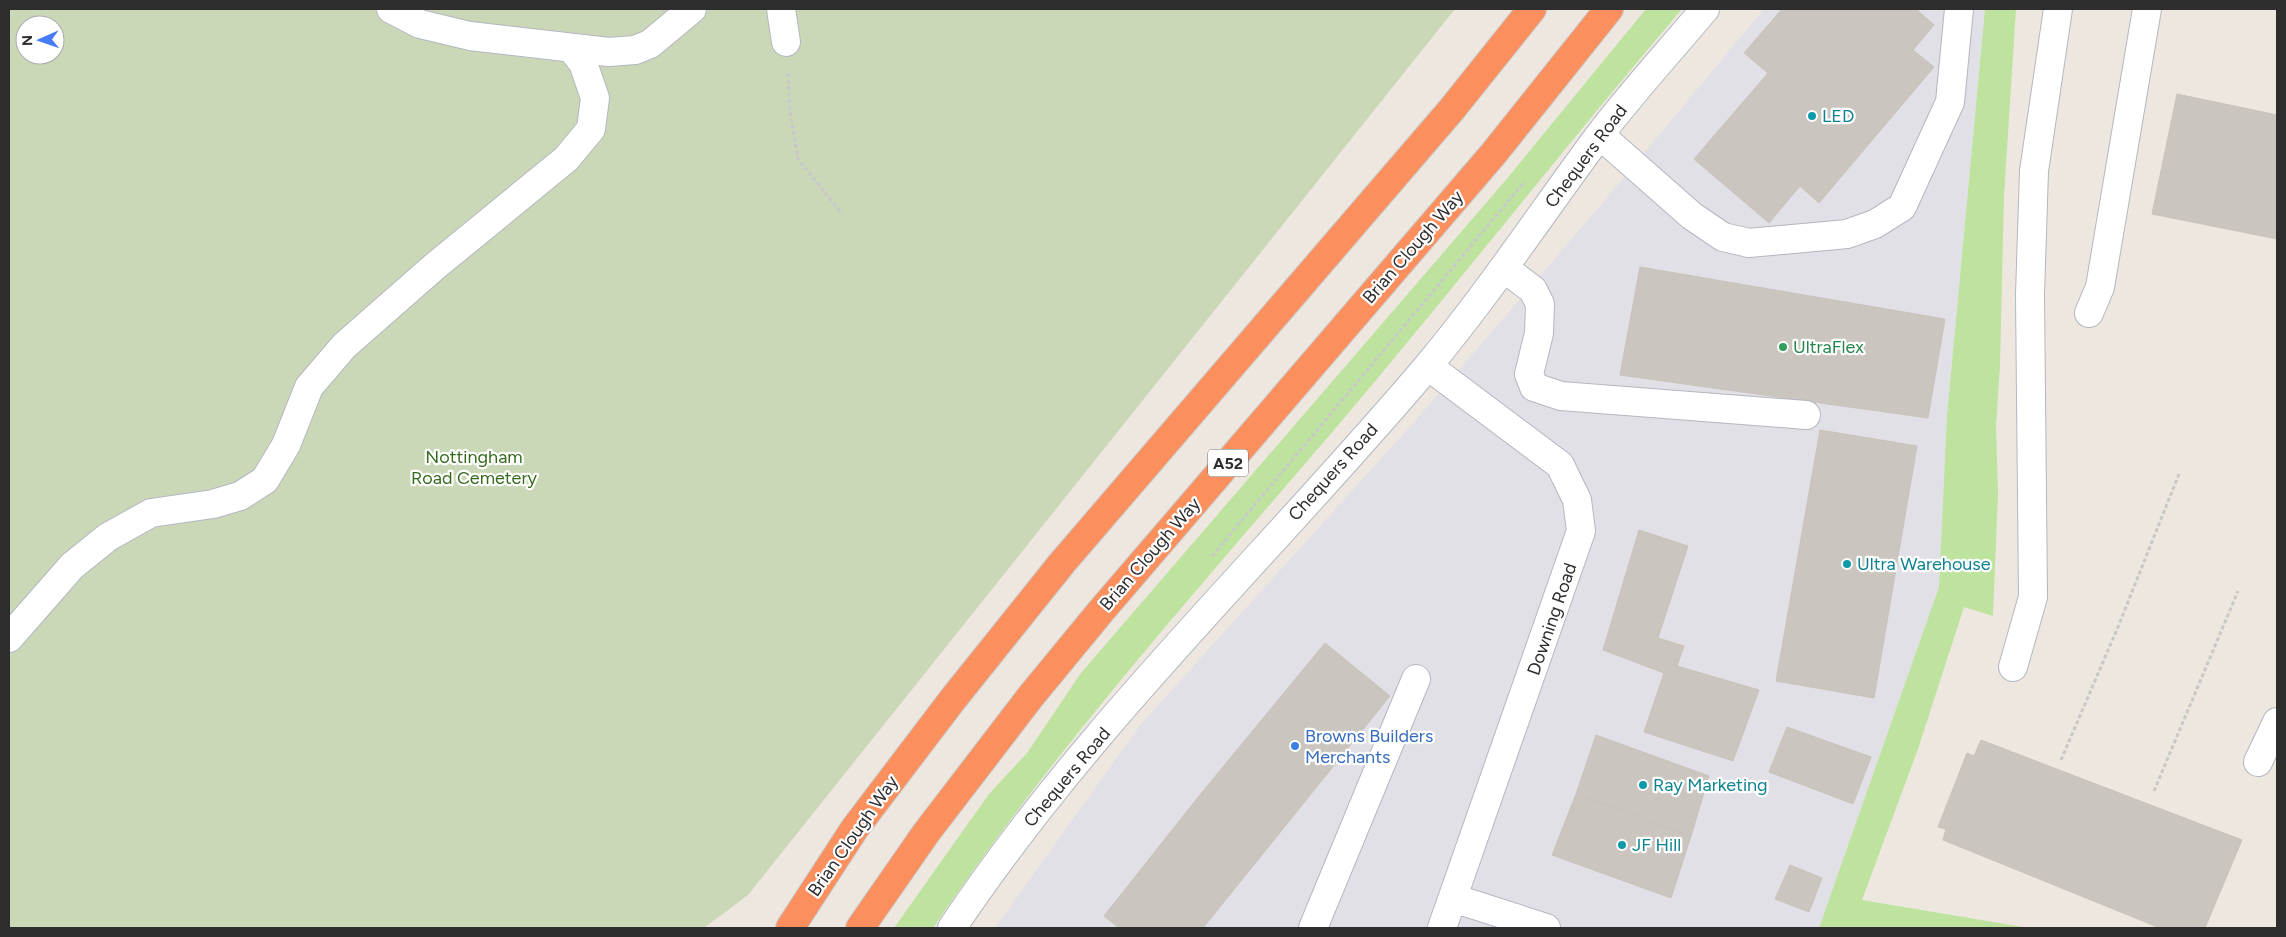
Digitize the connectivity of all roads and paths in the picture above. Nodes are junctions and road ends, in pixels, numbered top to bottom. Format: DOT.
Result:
graph roads {
  1 [pos="391,9"];
  2 [pos="692,9"];
  3 [pos="781,9"];
  4 [pos="1532,9"];
  5 [pos="1609,9"];
  6 [pos="1705,9"];
  7 [pos="1959,9"];
  8 [pos="2058,9"];
  9 [pos="2147,9"];
  10 [pos="786,42"];
  11 [pos="571,48"];
  12 [pos="1600,135"];
  13 [pos="1528,177"];
  14 [pos="842,214"];
  15 [pos="1504,268"];
  16 [pos="2089,314"];
  17 [pos="1428,366"];
  18 [pos="1806,415"];
  19 [pos="2179,474"];
  20 [pos="1206,564"];
  21 [pos="2238,591"];
  22 [pos="9,638"];
  23 [pos="2014,667"];
  24 [pos="1416,679"];
  25 [pos="2277,722"];
  26 [pos="2060,760"];
  27 [pos="2258,762"];
  28 [pos="2154,791"];
  29 [pos="1469,910"];
  30 [pos="959,926"];
  31 [pos="790,928"];
  32 [pos="860,928"];
  33 [pos="1313,928"];
  34 [pos="1442,928"];
  35 [pos="1546,928"];
  1 -- 11 [label="street"];
  2 -- 11 [label="street"];
  3 -- 10 [label="street"];
  4 -- 31 [label="highway, Brian Clough Way"];
  5 -- 32 [label="highway, Brian Clough Way / A52"];
  6 -- 12 [label="street, Chequers Road"];
  7 -- 12 [label="street"];
  8 -- 23 [label="street"];
  9 -- 16 [label="street"];
  10 -- 14 [label="path"];
  11 -- 22 [label="street"];
  12 -- 15 [label="street, Chequers Road"];
  13 -- 20 [label="path"];
  15 -- 17 [label="street, Chequers Road"];
  15 -- 18 [label="street"];
  17 -- 29 [label="street, Downing Road"];
  17 -- 30 [label="street, Chequers Road"];
  19 -- 26 [label="path"];
  21 -- 28 [label="path"];
  24 -- 33 [label="street"];
  25 -- 27 [label="street"];
  29 -- 34 [label="street, Downing Road"];
  29 -- 35 [label="street"];
}
